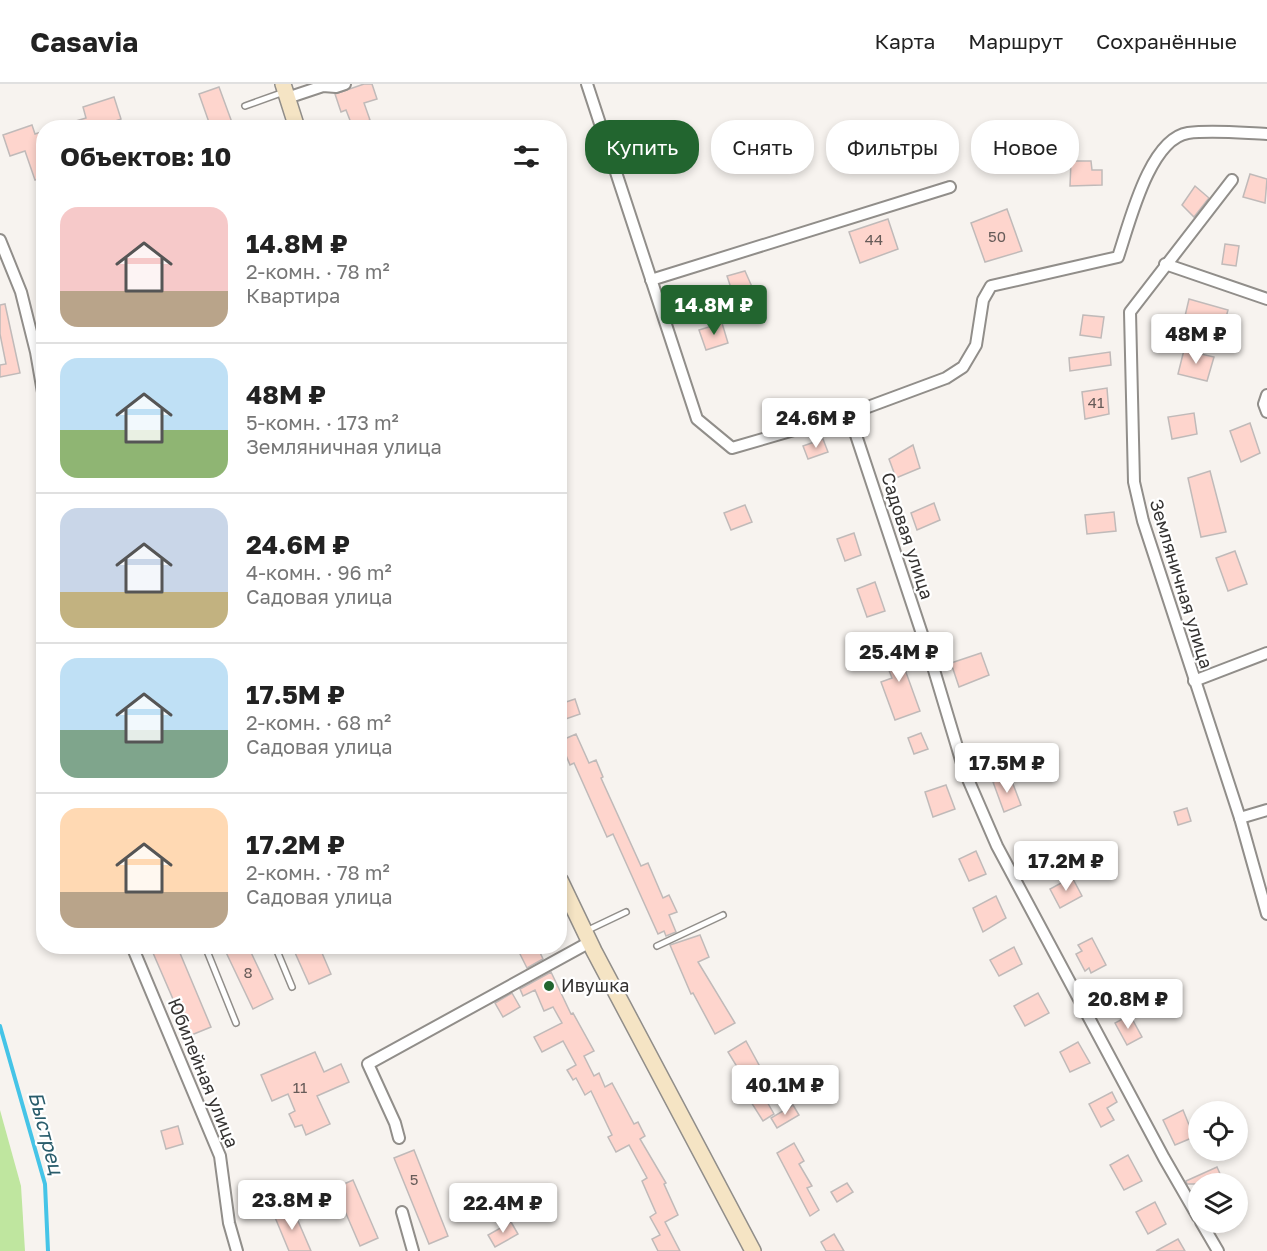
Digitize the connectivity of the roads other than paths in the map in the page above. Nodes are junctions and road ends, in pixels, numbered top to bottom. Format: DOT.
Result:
graph roads {
  1 [pos="345,84"];
  2 [pos="587,84"];
  3 [pos="285,91"];
  4 [pos="245,106"];
  5 [pos="294,120"];
  6 [pos="1267,134"];
  7 [pos="1232,180"];
  8 [pos="950,187"];
  9 [pos="0,240"];
  10 [pos="1166,264"];
  11 [pos="651,280"];
  12 [pos="1267,299"];
  13 [pos="36,352"];
  14 [pos="1267,395"];
  15 [pos="1267,412"];
  16 [pos="849,414"];
  17 [pos="1267,653"];
  18 [pos="1194,681"];
  19 [pos="1267,810"];
  20 [pos="1240,818"];
  21 [pos="567,895"];
  22 [pos="626,912"];
  23 [pos="1267,914"];
  24 [pos="723,915"];
  25 [pos="587,937"];
  26 [pos="657,946"];
  27 [pos="567,949"];
  28 [pos="135,954"];
  29 [pos="208,954"];
  30 [pos="278,954"];
  31 [pos="558,954"];
  32 [pos="292,987"];
  33 [pos="236,1023"];
  34 [pos="399,1138"];
  35 [pos="1188,1200"];
  36 [pos="402,1212"];
  37 [pos="1208,1233"];
  38 [pos="237,1251"];
  39 [pos="413,1251"];
  40 [pos="753,1251"];
  41 [pos="1218,1251"];
  1 -- 3 [label="street"];
  2 -- 11 [label="street"];
  3 -- 4 [label="lane"];
  3 -- 5 [label="street"];
  6 -- 16 [label="street"];
  7 -- 10 [label="street, Земляничная улица"];
  8 -- 11 [label="street"];
  9 -- 13 [label="street"];
  10 -- 12 [label="street"];
  10 -- 18 [label="street, Земляничная улица"];
  11 -- 16 [label="street"];
  14 -- 15 [label="street"];
  16 -- 35 [label="street, Садовая улица"];
  17 -- 18 [label="street"];
  18 -- 20 [label="street, Земляничная улица"];
  19 -- 20 [label="street"];
  20 -- 23 [label="street, Земляничная улица"];
  21 -- 25 [label="street"];
  22 -- 25 [label="lane"];
  24 -- 26 [label="lane"];
  25 -- 27 [label="street"];
  25 -- 40 [label="street"];
  28 -- 38 [label="street, Юбилейная улица"];
  29 -- 33 [label="lane"];
  30 -- 32 [label="lane"];
  31 -- 34 [label="street"];
  36 -- 39 [label="street"];
  37 -- 41 [label="street"];
}
